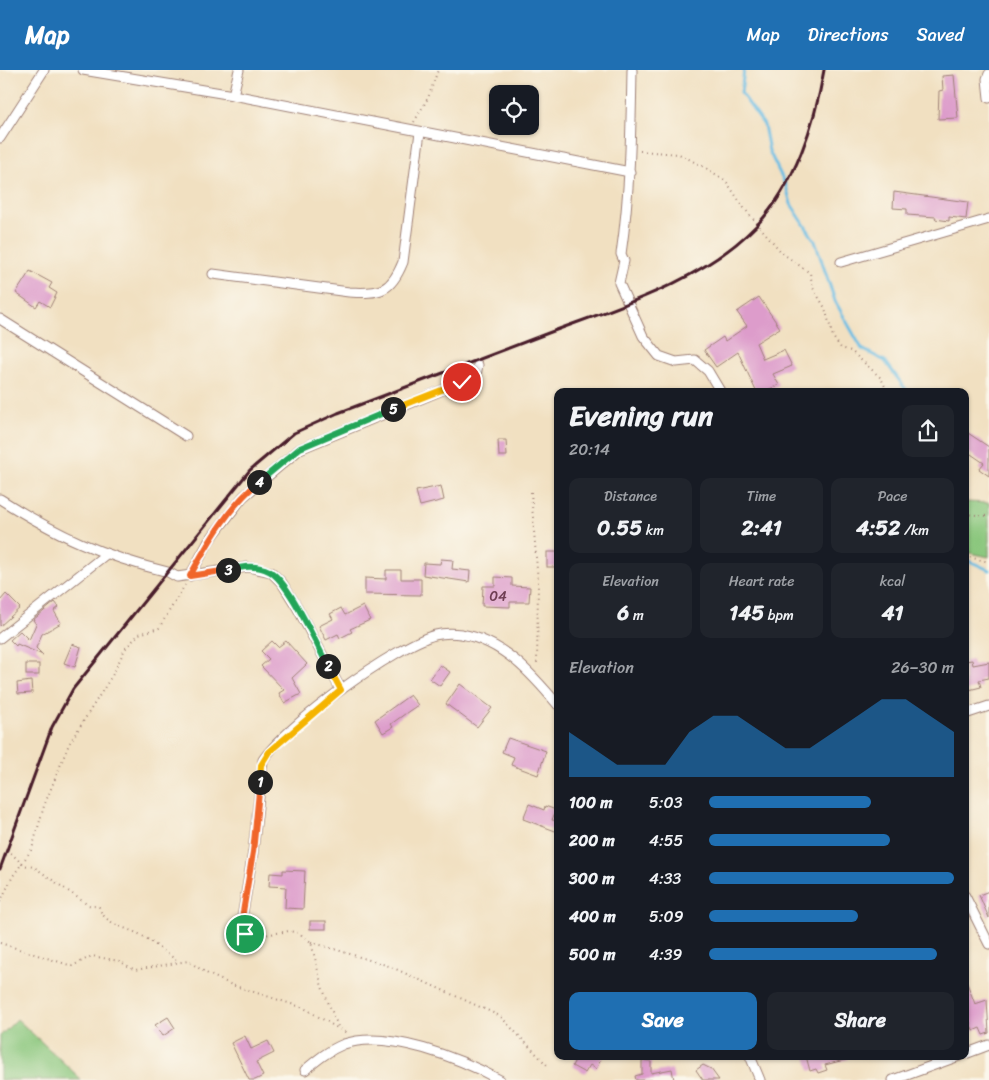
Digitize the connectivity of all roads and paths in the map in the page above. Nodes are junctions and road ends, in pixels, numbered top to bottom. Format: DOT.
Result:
graph roads {
  1 [pos="44,70"];
  2 [pos="82,70"];
  3 [pos="239,70"];
  4 [pos="438,70"];
  5 [pos="632,70"];
  6 [pos="989,74"];
  7 [pos="233,95"];
  8 [pos="989,98"];
  9 [pos="416,131"];
  10 [pos="0,138"];
  11 [pos="630,153"];
  12 [pos="630,172"];
  13 [pos="989,219"];
  14 [pos="841,262"];
  15 [pos="213,274"];
  16 [pos="0,319"];
  17 [pos="478,365"];
  18 [pos="718,388"];
  19 [pos="886,388"];
  20 [pos="186,436"];
  21 [pos="531,492"];
  22 [pos="0,499"];
  23 [pos="969,514"];
  24 [pos="989,516"];
  25 [pos="105,554"];
  26 [pos="969,557"];
  27 [pos="989,562"];
  28 [pos="190,576"];
  29 [pos="0,638"];
  30 [pos="535,679"];
  31 [pos="341,690"];
  32 [pos="554,700"];
  33 [pos="989,706"];
  34 [pos="969,713"];
  35 [pos="11,853"];
  36 [pos="23,865"];
  37 [pos="0,902"];
  38 [pos="969,904"];
  39 [pos="242,918"];
  40 [pos="0,942"];
  41 [pos="311,942"];
  42 [pos="989,944"];
  43 [pos="178,961"];
  44 [pos="339,1029"];
  45 [pos="363,1041"];
  46 [pos="989,1045"];
  47 [pos="969,1052"];
  48 [pos="752,1060"];
  49 [pos="948,1060"];
  50 [pos="548,1066"];
  51 [pos="305,1070"];
  52 [pos="500,1080"];
  53 [pos="760,1080"];
  54 [pos="893,1080"];
  1 -- 10 [label="street"];
  2 -- 7 [label="street"];
  3 -- 7 [label="street"];
  4 -- 9 [label="path"];
  5 -- 11 [label="street"];
  6 -- 8 [label="street"];
  7 -- 9 [label="street"];
  9 -- 12 [label="street"];
  9 -- 15 [label="street"];
  11 -- 12 [label="street"];
  11 -- 19 [label="path"];
  12 -- 18 [label="street"];
  13 -- 14 [label="street"];
  16 -- 20 [label="street"];
  17 -- 28 [label="street"];
  21 -- 30 [label="path"];
  22 -- 25 [label="street"];
  23 -- 24 [label="path"];
  25 -- 28 [label="street"];
  25 -- 29 [label="street"];
  26 -- 27 [label="path"];
  28 -- 31 [label="street"];
  28 -- 36 [label="path"];
  30 -- 31 [label="street"];
  30 -- 32 [label="street"];
  31 -- 39 [label="street"];
  33 -- 34 [label="street"];
  35 -- 36 [label="path"];
  36 -- 37 [label="path"];
  36 -- 43 [label="path"];
  38 -- 42 [label="street"];
  39 -- 41 [label="path"];
  40 -- 43 [label="path"];
  41 -- 44 [label="path"];
  41 -- 50 [label="path"];
  43 -- 44 [label="path"];
  44 -- 45 [label="path"];
  45 -- 51 [label="street"];
  45 -- 52 [label="street"];
  46 -- 47 [label="street"];
  48 -- 53 [label="street"];
  49 -- 54 [label="street"];
}
